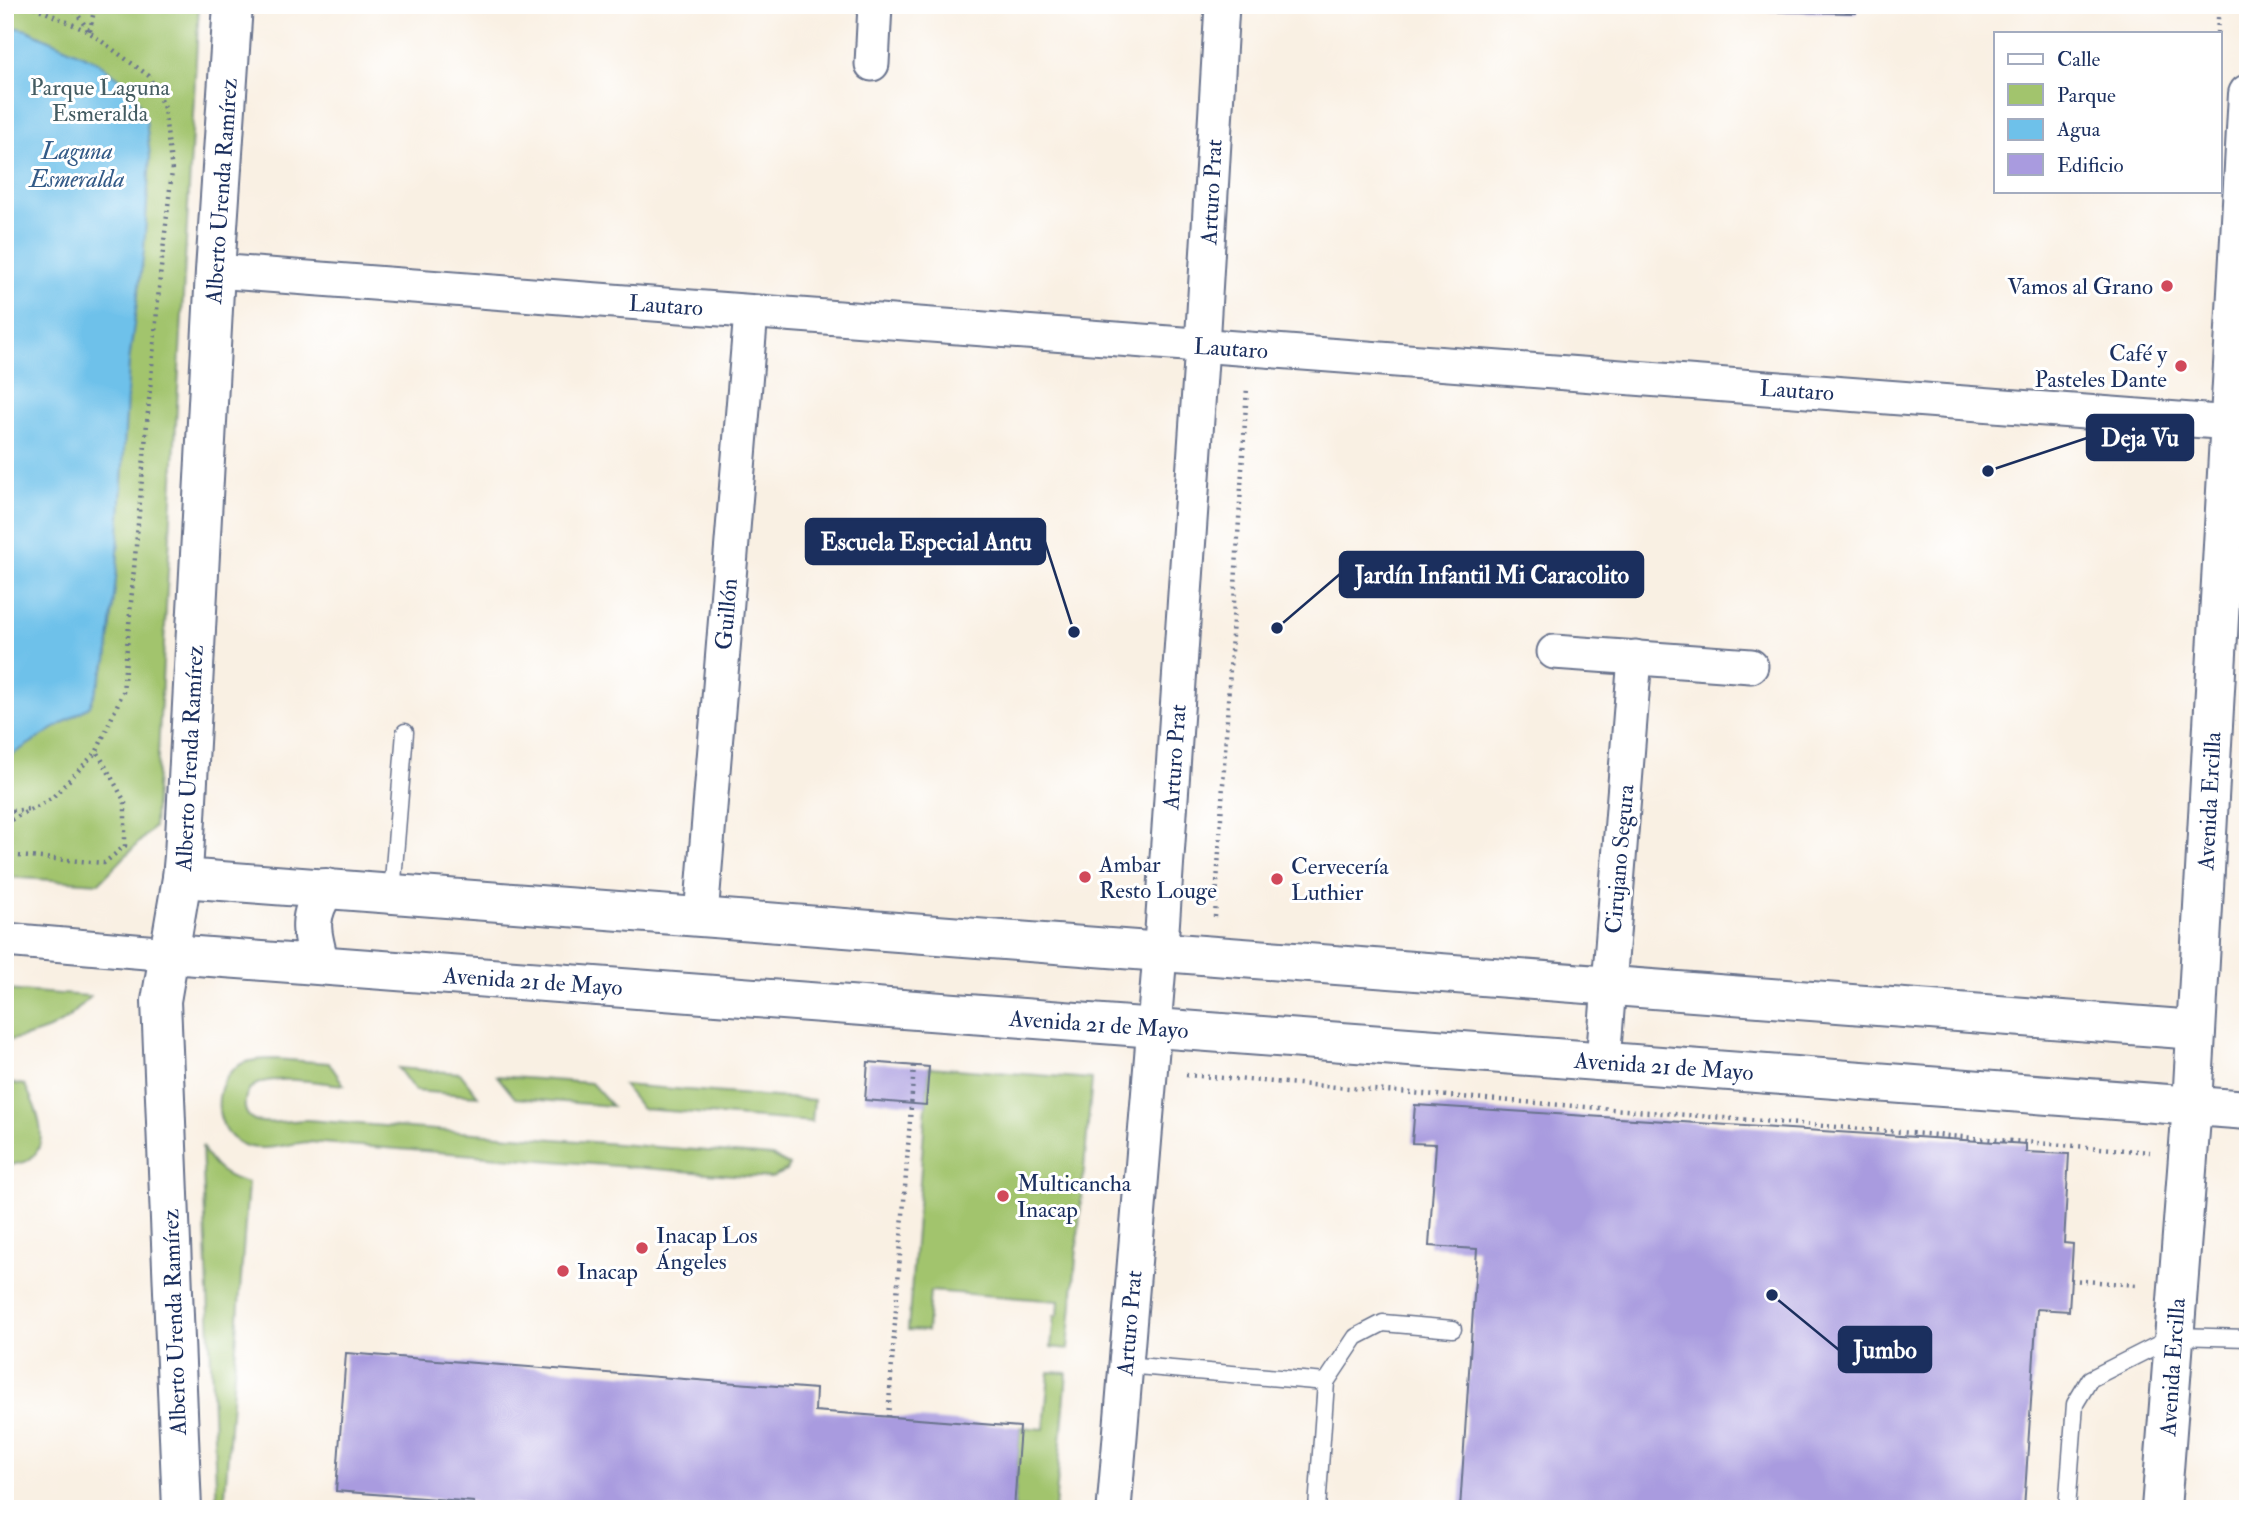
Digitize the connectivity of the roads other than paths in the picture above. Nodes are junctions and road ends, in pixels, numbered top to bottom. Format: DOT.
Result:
graph roads {
  1 [pos="233,5"];
  2 [pos="875,5"];
  3 [pos="1222,5"];
  4 [pos="872,64"];
  5 [pos="2248,94"];
  6 [pos="215,271"];
  7 [pos="751,312"];
  8 [pos="1202,346"];
  9 [pos="2239,423"];
  10 [pos="1554,652"];
  11 [pos="1635,657"];
  12 [pos="1751,666"];
  13 [pos="405,732"];
  14 [pos="182,878"];
  15 [pos="326,888"];
  16 [pos="391,893"];
  17 [pos="701,916"];
  18 [pos="5,940"];
  19 [pos="1160,952"];
  20 [pos="170,954"];
  21 [pos="320,965"];
  22 [pos="1609,985"];
  23 [pos="1154,1028"];
  24 [pos="2196,1030"];
  25 [pos="1602,1061"];
  26 [pos="2192,1105"];
  27 [pos="2248,1110"];
  28 [pos="1453,1329"];
  29 [pos="2175,1336"];
  30 [pos="2248,1338"];
  31 [pos="1125,1365"];
  32 [pos="1326,1382"];
  33 [pos="182,1509"];
  34 [pos="1114,1509"];
  35 [pos="1317,1509"];
  36 [pos="2067,1509"];
  37 [pos="2161,1509"];
  1 -- 6 [label="street, Alberto Urenda Ramírez"];
  2 -- 4 [label="street"];
  3 -- 8 [label="street, Arturo Prat"];
  5 -- 9 [label="street, Avenida Ercilla"];
  6 -- 7 [label="street, Lautaro"];
  6 -- 14 [label="street, Alberto Urenda Ramírez"];
  7 -- 8 [label="street, Lautaro"];
  7 -- 17 [label="street, Guillón"];
  8 -- 9 [label="street, Lautaro"];
  8 -- 19 [label="street, Arturo Prat"];
  9 -- 24 [label="street, Avenida Ercilla"];
  10 -- 11 [label="street"];
  11 -- 12 [label="street"];
  11 -- 22 [label="street, Cirujano Segura"];
  13 -- 16 [label="lane"];
  14 -- 15 [label="street"];
  14 -- 20 [label="street, Alberto Urenda Ramírez"];
  15 -- 16 [label="street"];
  15 -- 21 [label="street"];
  16 -- 17 [label="street"];
  17 -- 19 [label="street"];
  18 -- 20 [label="street, Avenida 21 de Mayo"];
  19 -- 22 [label="street"];
  19 -- 23 [label="street, Arturo Prat"];
  20 -- 21 [label="street, Avenida 21 de Mayo"];
  20 -- 33 [label="street, Alberto Urenda Ramírez"];
  21 -- 23 [label="street, Avenida 21 de Mayo"];
  22 -- 24 [label="street"];
  22 -- 25 [label="street, Cirujano Segura"];
  23 -- 25 [label="street, Avenida 21 de Mayo"];
  23 -- 31 [label="street, Arturo Prat"];
  24 -- 26 [label="street, Avenida Ercilla"];
  25 -- 26 [label="street, Avenida 21 de Mayo"];
  26 -- 27 [label="street, Avenida 21 de Mayo"];
  26 -- 29 [label="street, Avenida Ercilla"];
  28 -- 32 [label="lane"];
  29 -- 30 [label="lane"];
  29 -- 36 [label="lane"];
  29 -- 37 [label="street, Avenida Ercilla"];
  31 -- 32 [label="lane"];
  31 -- 34 [label="street, Arturo Prat"];
  32 -- 35 [label="lane"];
}
